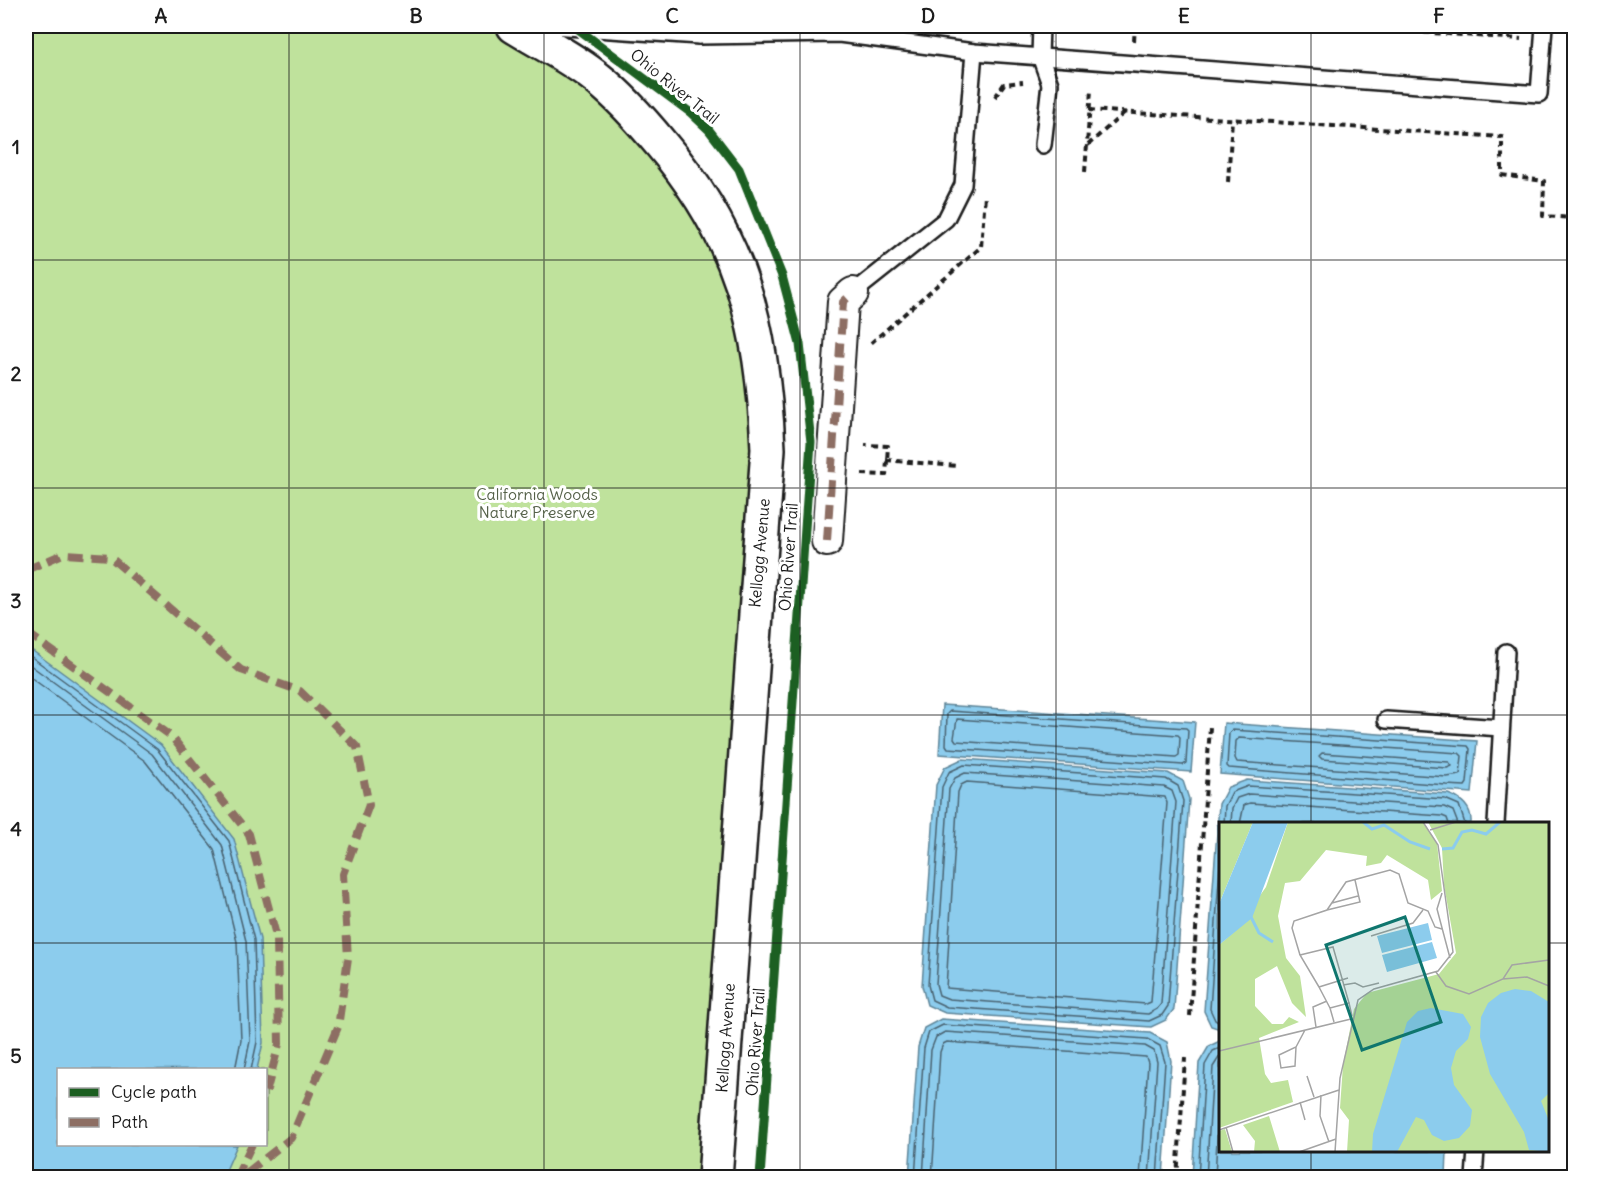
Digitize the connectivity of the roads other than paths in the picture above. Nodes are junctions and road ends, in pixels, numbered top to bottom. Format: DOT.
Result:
graph roads {
  1 [pos="514,26"];
  2 [pos="552,26"];
  3 [pos="1041,26"];
  4 [pos="700,31"];
  5 [pos="1543,33"];
  6 [pos="974,52"];
  7 [pos="1040,56"];
  8 [pos="1042,145"];
  9 [pos="853,293"];
  10 [pos="827,541"];
  11 [pos="1506,652"];
  12 [pos="1386,720"];
  13 [pos="1501,728"];
  14 [pos="1496,822"];
  15 [pos="1476,1152"];
  16 [pos="716,1178"];
  17 [pos="1474,1178"];
  1 -- 16 [label="main road, Kellogg Avenue"];
  2 -- 4 [label="lane"];
  3 -- 7 [label="lane"];
  4 -- 6 [label="lane"];
  5 -- 7 [label="lane"];
  6 -- 7 [label="lane"];
  6 -- 9 [label="lane"];
  7 -- 8 [label="lane"];
  9 -- 10 [label="street"];
  11 -- 13 [label="lane"];
  12 -- 13 [label="lane"];
  13 -- 14 [label="lane"];
  15 -- 17 [label="lane"];
}
